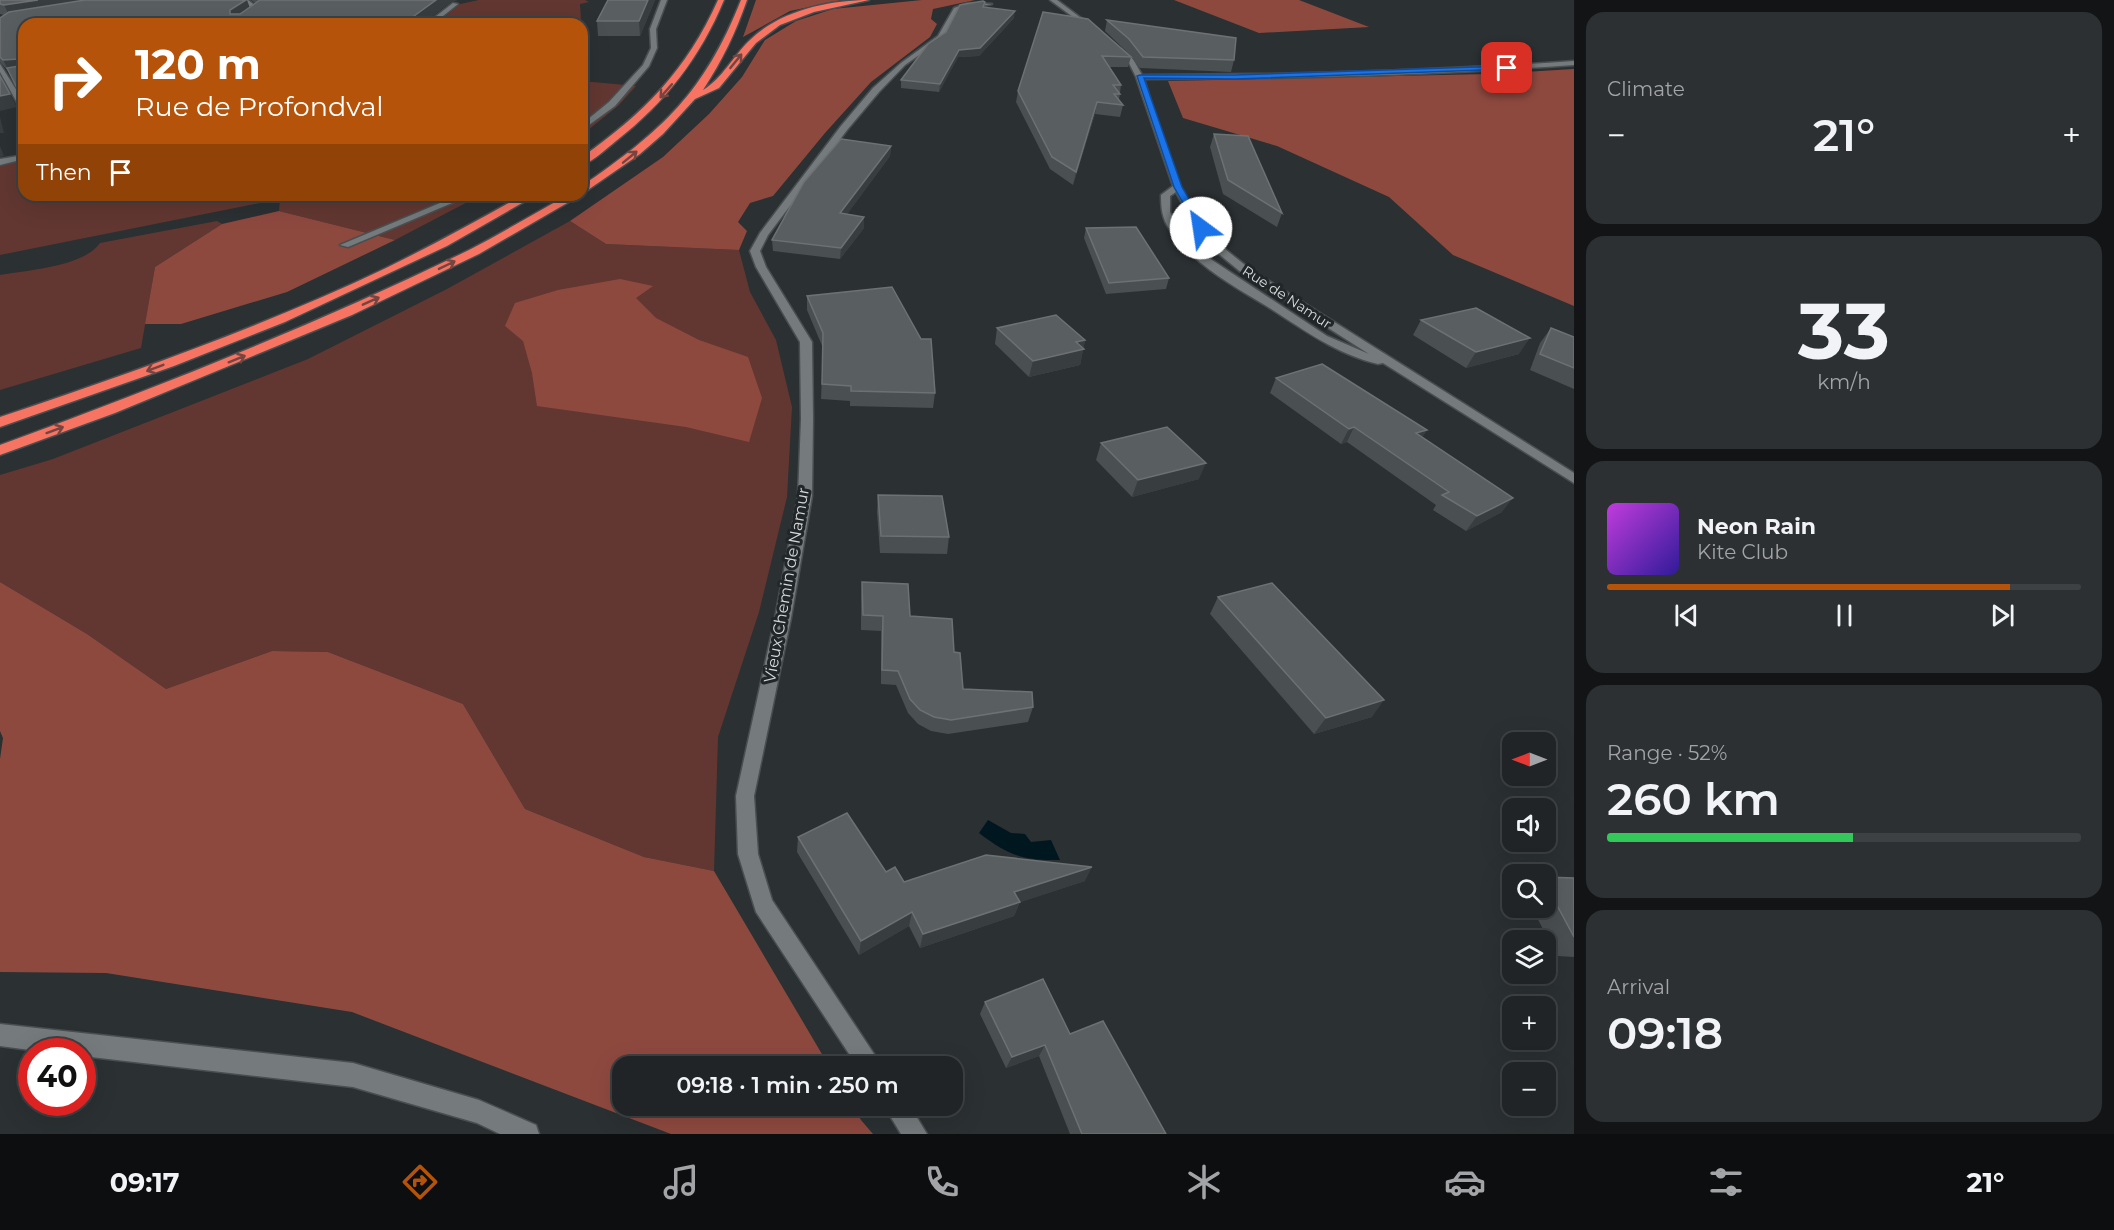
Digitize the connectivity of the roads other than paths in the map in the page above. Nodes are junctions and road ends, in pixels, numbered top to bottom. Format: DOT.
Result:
graph roads {
  1 [pos="244,0"];
  2 [pos="664,0"];
  3 [pos="721,0"];
  4 [pos="744,0"];
  5 [pos="866,0"];
  6 [pos="1050,2"];
  7 [pos="454,4"];
  8 [pos="989,4"];
  9 [pos="249,18"];
  10 [pos="436,18"];
  11 [pos="1574,63"];
  12 [pos="0,66"];
  13 [pos="1140,76"];
  14 [pos="8,78"];
  15 [pos="18,97"];
  16 [pos="693,99"];
  17 [pos="588,123"];
  18 [pos="18,158"];
  19 [pos="588,158"];
  20 [pos="0,162"];
  21 [pos="588,187"];
  22 [pos="1178,187"];
  23 [pos="452,201"];
  24 [pos="520,201"];
  25 [pos="565,201"];
  26 [pos="345,245"];
  27 [pos="1411,374"];
  28 [pos="0,422"];
  29 [pos="0,450"];
  30 [pos="1574,479"];
  31 [pos="0,1035"];
  32 [pos="863,1056"];
  33 [pos="903,1116"];
  34 [pos="527,1134"];
  35 [pos="915,1134"];
  1 -- 9 [label="street"];
  2 -- 17 [label="street"];
  3 -- 19 [label="highway, one-way"];
  4 -- 16 [label="highway"];
  16 -- 5 [label="highway, one-way"];
  6 -- 13 [label="street, Rue de Namur"];
  7 -- 10 [label="street"];
  8 -- 32 [label="street, Vieux Chemin de Namur"];
  11 -- 13 [label="street"];
  12 -- 14 [label="street"];
  13 -- 22 [label="street, Rue de Namur"];
  14 -- 15 [label="street"];
  21 -- 16 [label="highway, one-way"];
  18 -- 20 [label="street"];
  22 -- 27 [label="street, Rue de Namur"];
  22 -- 27 [label="street, Rue de Namur"];
  23 -- 26 [label="street"];
  24 -- 28 [label="highway, one-way"];
  29 -- 25 [label="highway, one-way"];
  27 -- 30 [label="street, Rue de Namur"];
  31 -- 34 [label="street"];
  33 -- 35 [label="street"];
}
